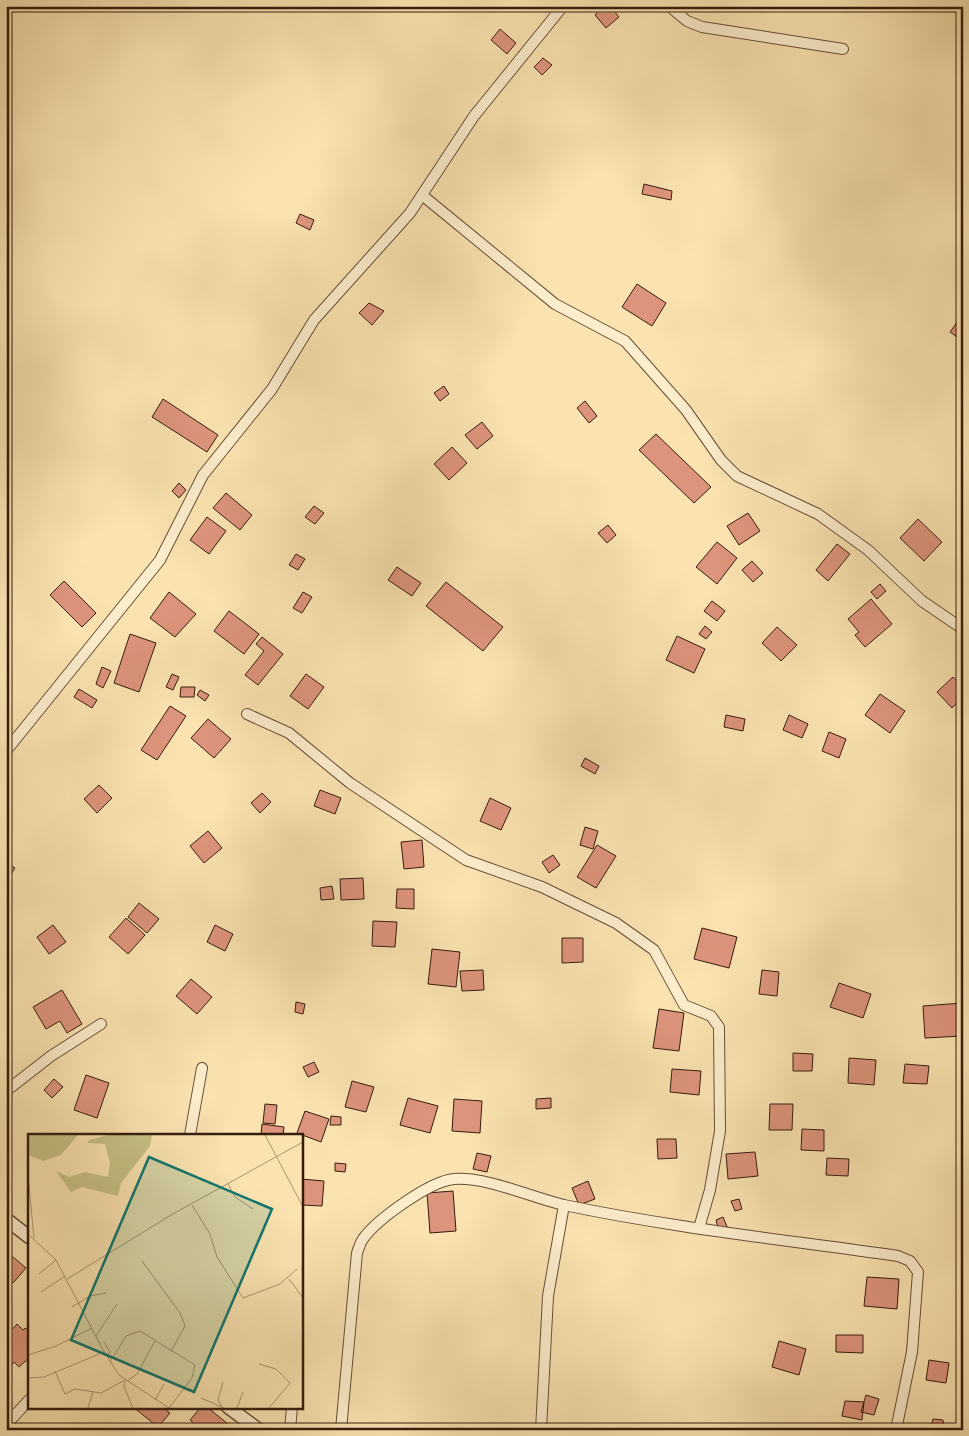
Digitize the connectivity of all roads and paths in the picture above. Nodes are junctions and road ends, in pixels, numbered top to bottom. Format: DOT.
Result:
graph roads {
  1 [pos="563,6"];
  2 [pos="669,6"];
  3 [pos="843,50"];
  4 [pos="422,195"];
  5 [pos="963,629"];
  6 [pos="248,714"];
  7 [pos="6,751"];
  8 [pos="101,1024"];
  9 [pos="202,1068"];
  10 [pos="6,1091"];
  11 [pos="190,1134"];
  12 [pos="564,1204"];
  13 [pos="6,1218"];
  14 [pos="699,1228"];
  15 [pos="28,1236"];
  16 [pos="28,1401"];
  17 [pos="229,1408"];
  18 [pos="292,1408"];
  19 [pos="6,1424"];
  20 [pos="252,1428"];
  21 [pos="290,1430"];
  22 [pos="341,1430"];
  23 [pos="540,1430"];
  24 [pos="896,1430"];
  1 -- 4 [label="street"];
  2 -- 3 [label="street"];
  4 -- 5 [label="street"];
  4 -- 7 [label="street"];
  6 -- 14 [label="street"];
  8 -- 10 [label="street"];
  9 -- 11 [label="street"];
  12 -- 14 [label="street"];
  12 -- 22 [label="street"];
  12 -- 23 [label="street"];
  13 -- 15 [label="street"];
  14 -- 24 [label="street"];
  16 -- 19 [label="street"];
  17 -- 20 [label="street"];
  18 -- 21 [label="street"];
}
